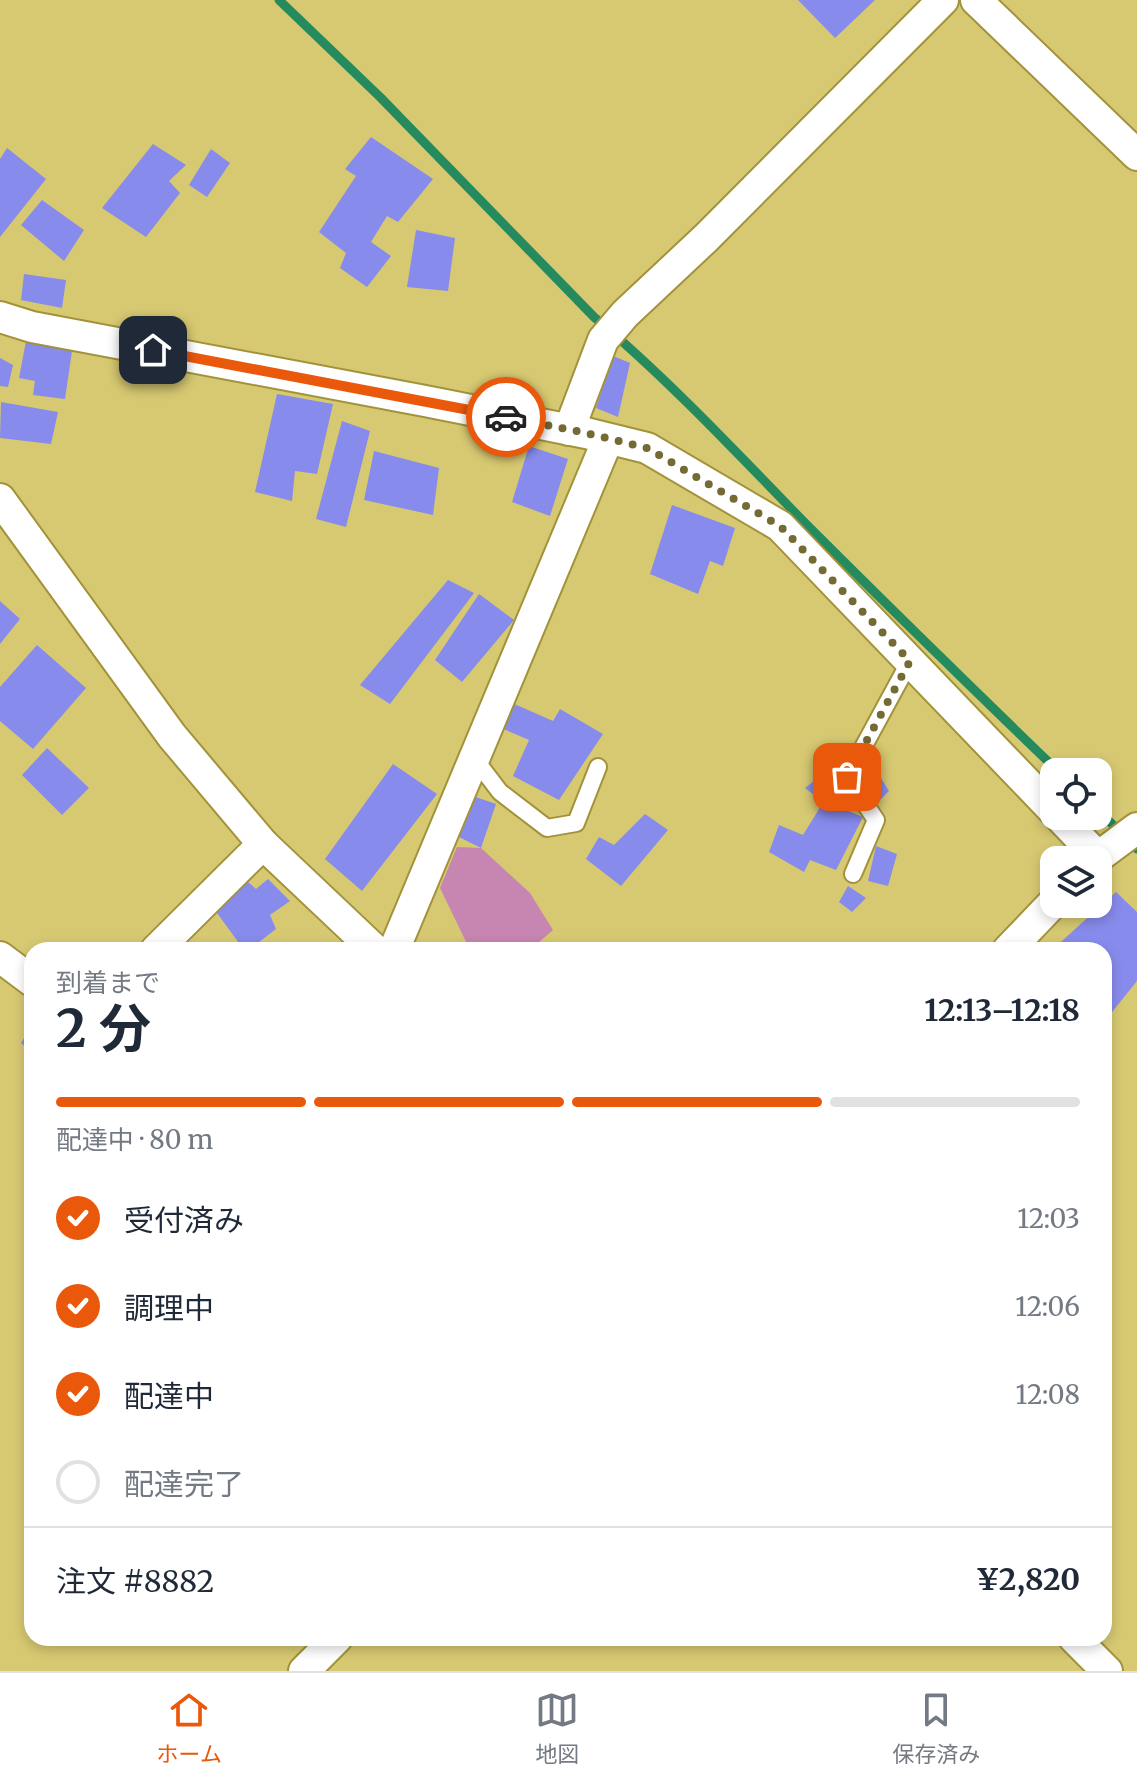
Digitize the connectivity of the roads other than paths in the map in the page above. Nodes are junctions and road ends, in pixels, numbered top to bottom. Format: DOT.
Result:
graph roads {
  1 [pos="943,0"];
  2 [pos="976,0"];
  3 [pos="1137,155"];
  4 [pos="0,317"];
  5 [pos="569,430"];
  6 [pos="608,439"];
  7 [pos="0,499"];
  8 [pos="910,661"];
  9 [pos="474,758"];
  10 [pos="598,767"];
  11 [pos="1040,796"];
  12 [pos="1137,828"];
  13 [pos="1071,830"];
  14 [pos="263,844"];
  15 [pos="1085,846"];
  16 [pos="1112,846"];
  17 [pos="853,874"];
  18 [pos="1040,917"];
  19 [pos="164,942"];
  20 [pos="367,942"];
  21 [pos="397,942"];
  22 [pos="1016,942"];
  23 [pos="0,957"];
  24 [pos="24,975"];
  25 [pos="329,1646"];
  26 [pos="1082,1646"];
  27 [pos="304,1671"];
  28 [pos="1107,1671"];
  1 -- 5 [label="street"];
  2 -- 3 [label="street"];
  4 -- 5 [label="street"];
  5 -- 6 [label="street"];
  6 -- 8 [label="street"];
  6 -- 9 [label="street"];
  7 -- 14 [label="street"];
  8 -- 11 [label="street"];
  8 -- 17 [label="lane"];
  9 -- 10 [label="lane"];
  9 -- 21 [label="street"];
  12 -- 16 [label="street"];
  13 -- 15 [label="street"];
  14 -- 19 [label="street"];
  14 -- 20 [label="street"];
  18 -- 22 [label="street"];
  23 -- 24 [label="street"];
  25 -- 27 [label="street"];
  26 -- 28 [label="street"];
}
